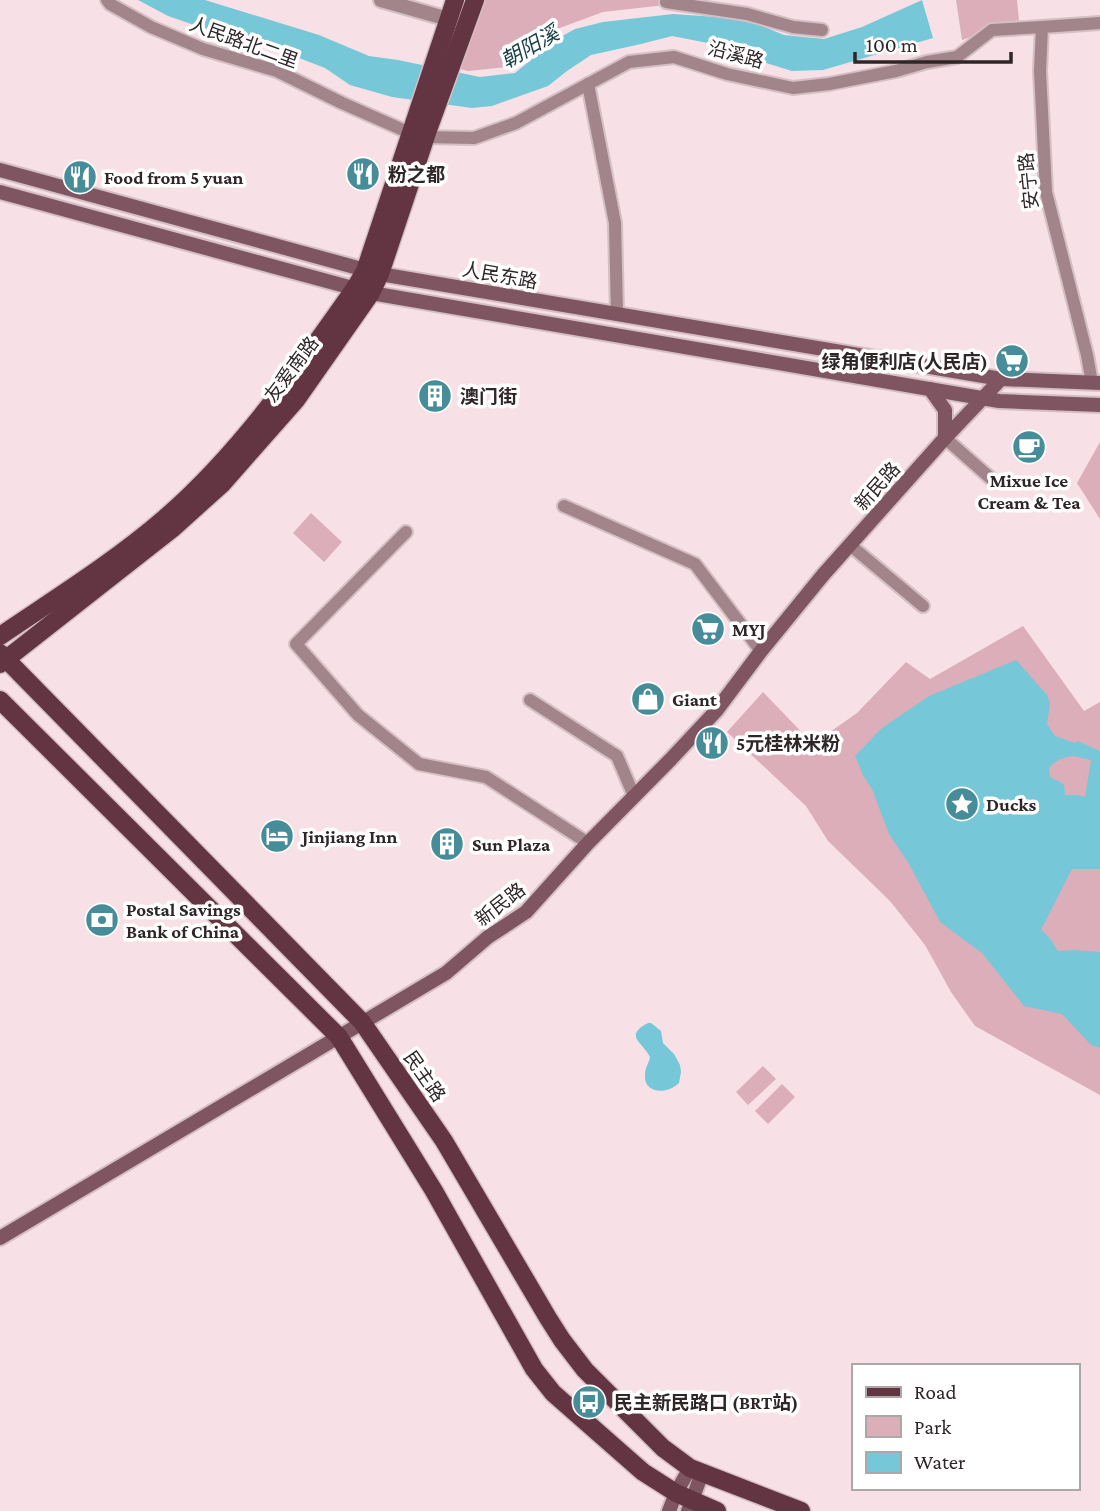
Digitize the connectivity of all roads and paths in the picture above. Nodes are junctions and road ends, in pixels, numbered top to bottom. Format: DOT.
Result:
graph roads {
  1 [pos="107,0"];
  2 [pos="381,0"];
  3 [pos="455,0"];
  4 [pos="475,0"];
  5 [pos="667,0"];
  6 [pos="1100,23"];
  7 [pos="1042,27"];
  8 [pos="822,30"];
  9 [pos="451,31"];
  10 [pos="588,84"];
  11 [pos="419,131"];
  12 [pos="0,170"];
  13 [pos="0,192"];
  14 [pos="373,272"];
  15 [pos="363,291"];
  16 [pos="617,314"];
  17 [pos="1001,379"];
  18 [pos="1096,383"];
  19 [pos="930,389"];
  20 [pos="984,398"];
  21 [pos="1100,405"];
  22 [pos="945,438"];
  23 [pos="996,483"];
  24 [pos="564,506"];
  25 [pos="406,532"];
  26 [pos="850,544"];
  27 [pos="923,606"];
  28 [pos="0,636"];
  29 [pos="761,651"];
  30 [pos="2,659"];
  31 [pos="0,700"];
  32 [pos="530,700"];
  33 [pos="634,796"];
  34 [pos="588,843"];
  35 [pos="362,1022"];
  36 [pos="339,1037"];
  37 [pos="0,1238"];
  38 [pos="696,1471"];
  39 [pos="685,1502"];
  40 [pos="669,1511"];
  41 [pos="717,1511"];
  42 [pos="801,1511"];
  1 -- 11 [label="street, 人民路北二里"];
  2 -- 9 [label="street"];
  3 -- 9 [label="main road, 友爱南路"];
  4 -- 9 [label="main road, 友爱南路"];
  5 -- 8 [label="street"];
  6 -- 7 [label="street"];
  7 -- 10 [label="street, 沿溪路"];
  7 -- 18 [label="street, 安宁路"];
  9 -- 11 [label="main road, 友爱南路"];
  10 -- 11 [label="street, 沿溪路"];
  10 -- 16 [label="street"];
  11 -- 14 [label="main road, 友爱南路"];
  12 -- 14 [label="main road, 人民东路"];
  13 -- 15 [label="main road, 人民东路"];
  14 -- 15 [label="main road, 友爱南路"];
  14 -- 16 [label="main road, 人民东路"];
  15 -- 19 [label="main road, 人民东路"];
  15 -- 28 [label="main road, 友爱南路"];
  15 -- 30 [label="main road, 友爱南路"];
  16 -- 17 [label="main road, 人民东路"];
  17 -- 18 [label="main road, 人民东路"];
  17 -- 20 [label="main road, 新民路"];
  19 -- 20 [label="main road, 人民东路"];
  19 -- 22 [label="main road"];
  20 -- 21 [label="main road, 人民东路"];
  20 -- 22 [label="main road, 新民路"];
  22 -- 23 [label="street"];
  22 -- 26 [label="main road, 新民路"];
  24 -- 29 [label="street"];
  25 -- 34 [label="street"];
  26 -- 27 [label="street"];
  26 -- 29 [label="main road, 新民路"];
  29 -- 33 [label="main road, 新民路"];
  30 -- 35 [label="main road, 民主路"];
  31 -- 36 [label="main road"];
  32 -- 33 [label="street"];
  33 -- 34 [label="main road, 新民路"];
  34 -- 35 [label="main road, 新民路"];
  35 -- 36 [label="main road, 新民路"];
  35 -- 38 [label="main road, 民主路"];
  36 -- 37 [label="main road, 新民路"];
  36 -- 39 [label="main road"];
  38 -- 39 [label="main road"];
  38 -- 42 [label="main road, 民主路"];
  39 -- 40 [label="main road"];
  39 -- 41 [label="main road"];
}
